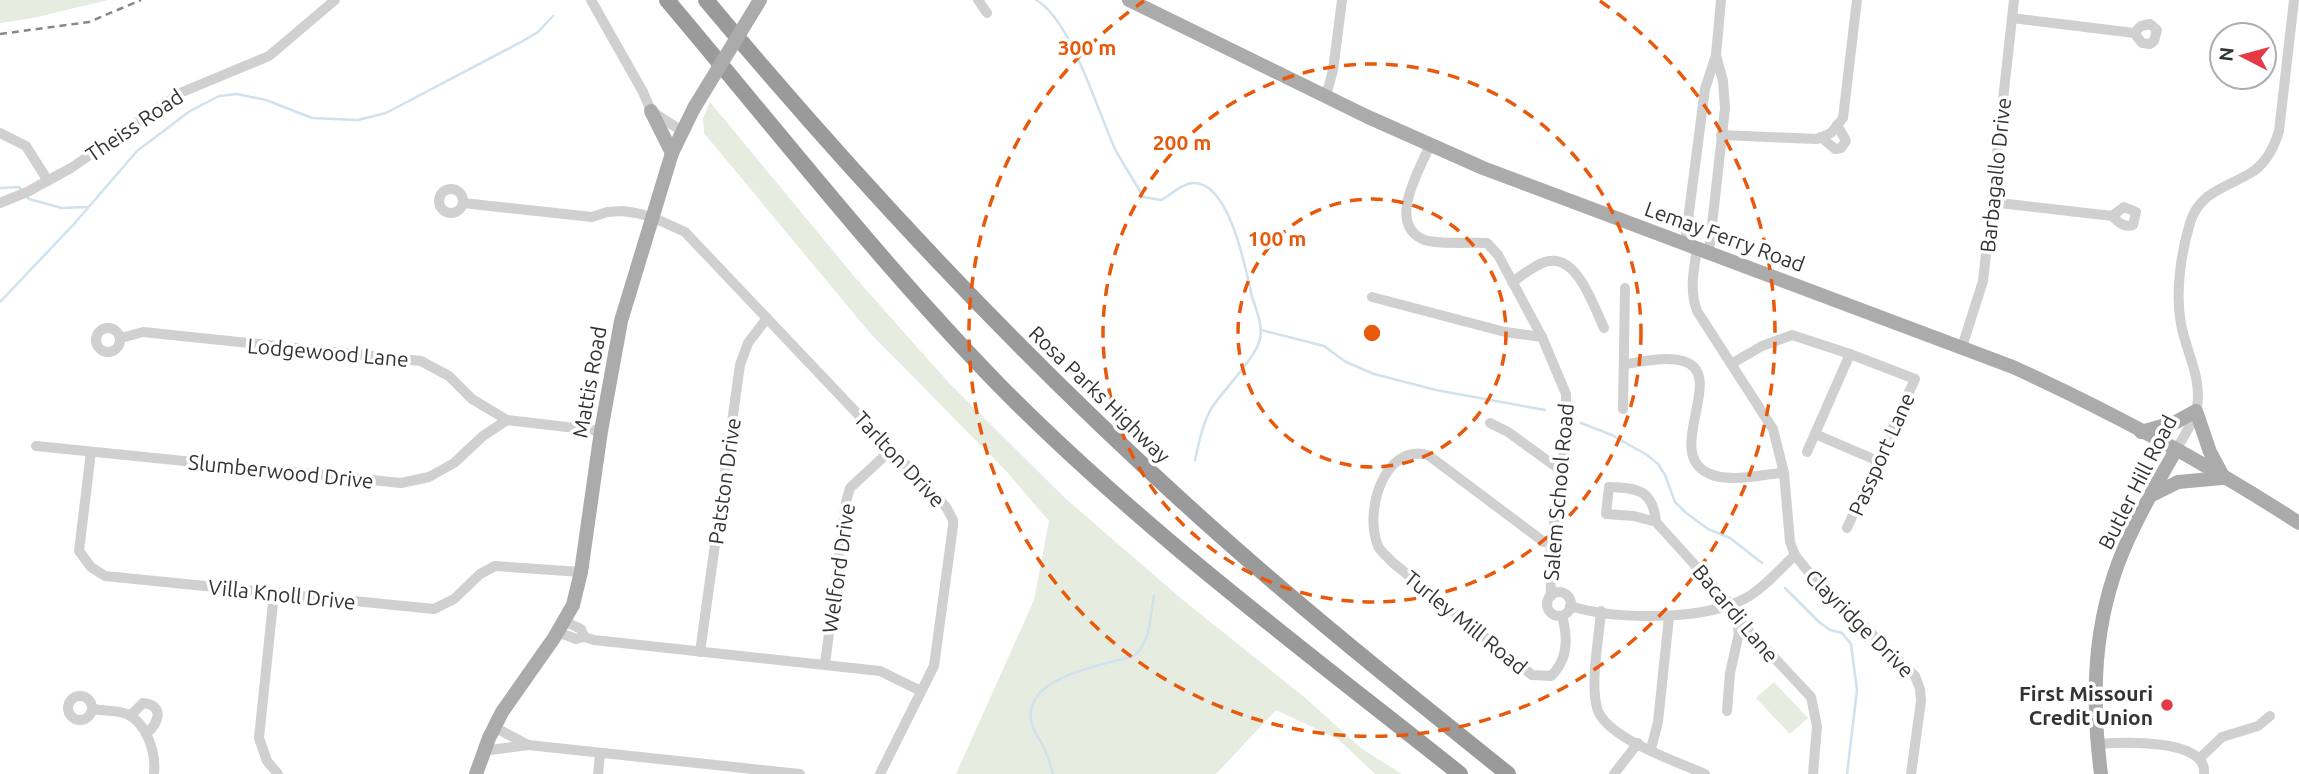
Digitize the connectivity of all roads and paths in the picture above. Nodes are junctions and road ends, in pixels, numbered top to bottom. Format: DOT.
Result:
graph roads {
  1 [pos="335,0"];
  2 [pos="591,0"];
  3 [pos="667,0"];
  4 [pos="706,0"];
  5 [pos="760,0"];
  6 [pos="978,0"];
  7 [pos="1129,0"];
  8 [pos="1342,0"];
  9 [pos="1721,0"];
  10 [pos="1857,0"];
  11 [pos="2014,0"];
  12 [pos="2294,0"];
  13 [pos="987,13"];
  14 [pos="2012,18"];
  15 [pos="2134,33"];
  16 [pos="1716,55"];
  17 [pos="1326,96"];
  18 [pos="650,111"];
  19 [pos="1837,125"];
  20 [pos="682,131"];
  21 [pos="0,132"];
  22 [pos="1721,135"];
  23 [pos="1821,137"];
  24 [pos="1430,145"];
  25 [pos="672,153"];
  26 [pos="48,181"];
  27 [pos="1991,202"];
  28 [pos="0,203"];
  29 [pos="463,203"];
  30 [pos="2112,216"];
  31 [pos="652,217"];
  32 [pos="1697,248"];
  33 [pos="1512,282"];
  34 [pos="1625,288"];
  35 [pos="1372,298"];
  36 [pos="768,318"];
  37 [pos="1604,328"];
  38 [pos="1542,337"];
  39 [pos="121,338"];
  40 [pos="1962,347"];
  41 [pos="1850,354"];
  42 [pos="1624,364"];
  43 [pos="1731,364"];
  44 [pos="1623,409"];
  45 [pos="2196,411"];
  46 [pos="507,420"];
  47 [pos="1490,423"];
  48 [pos="601,431"];
  49 [pos="2141,432"];
  50 [pos="1815,434"];
  51 [pos="37,446"];
  52 [pos="892,450"];
  53 [pos="2176,450"];
  54 [pos="91,452"];
  55 [pos="1807,452"];
  56 [pos="1878,461"];
  57 [pos="1562,471"];
  58 [pos="1784,473"];
  59 [pos="2224,478"];
  60 [pos="2150,496"];
  61 [pos="1656,522"];
  62 [pos="2299,523"];
  63 [pos="1847,528"];
  64 [pos="1552,544"];
  65 [pos="1795,555"];
  66 [pos="581,572"];
  67 [pos="274,593"];
  68 [pos="1551,596"];
  69 [pos="1731,605"];
  70 [pos="1570,606"];
  71 [pos="1601,611"];
  72 [pos="1562,616"];
  73 [pos="1669,617"];
  74 [pos="1737,617"];
  75 [pos="561,627"];
  76 [pos="700,652"];
  77 [pos="825,664"];
  78 [pos="921,691"];
  79 [pos="93,709"];
  80 [pos="1727,711"];
  81 [pos="130,716"];
  82 [pos="2270,716"];
  83 [pos="494,727"];
  84 [pos="146,734"];
  85 [pos="1638,743"];
  86 [pos="2097,744"];
  87 [pos="528,745"];
  88 [pos="1651,749"];
  89 [pos="483,751"];
  90 [pos="600,754"];
  91 [pos="2200,758"];
  92 [pos="154,774"];
  93 [pos="278,774"];
  94 [pos="476,774"];
  95 [pos="598,774"];
  96 [pos="800,774"];
  97 [pos="880,774"];
  98 [pos="1460,774"];
  99 [pos="1508,774"];
  100 [pos="1614,774"];
  101 [pos="1704,774"];
  102 [pos="1813,774"];
  103 [pos="1911,774"];
  104 [pos="2101,774"];
  105 [pos="2204,774"];
  1 -- 26 [label="street, Theiss Road"];
  2 -- 18 [label="street"];
  3 -- 98 [label="highway"];
  4 -- 99 [label="highway, Rosa Parks Highway"];
  5 -- 20 [label="main road, Mattis Road, bridge"];
  6 -- 13 [label="street"];
  7 -- 17 [label="main road, Lemay Ferry Road"];
  8 -- 17 [label="street"];
  9 -- 16 [label="street"];
  10 -- 19 [label="street"];
  11 -- 14 [label="street, Barbagallo Drive"];
  12 -- 45 [label="street, Butler Hill Road"];
  14 -- 15 [label="street"];
  14 -- 27 [label="street, Barbagallo Drive"];
  16 -- 22 [label="street"];
  16 -- 32 [label="street"];
  17 -- 24 [label="main road, Lemay Ferry Road"];
  18 -- 20 [label="street"];
  18 -- 25 [label="main road"];
  19 -- 23 [label="street"];
  19 -- 23 [label="street"];
  20 -- 25 [label="main road, Mattis Road"];
  21 -- 26 [label="street"];
  22 -- 23 [label="street"];
  22 -- 32 [label="street"];
  24 -- 32 [label="main road, Lemay Ferry Road"];
  24 -- 33 [label="street, Salem School Road"];
  25 -- 31 [label="main road, Mattis Road"];
  26 -- 28 [label="street, Theiss Road"];
  27 -- 30 [label="street"];
  27 -- 40 [label="street, Barbagallo Drive"];
  29 -- 31 [label="street, Tarlton Drive"];
  31 -- 36 [label="street, Tarlton Drive"];
  31 -- 48 [label="main road, Mattis Road"];
  32 -- 40 [label="main road, Lemay Ferry Road"];
  32 -- 43 [label="street, Clayridge Drive"];
  33 -- 37 [label="street"];
  33 -- 38 [label="street, Salem School Road"];
  34 -- 42 [label="street"];
  35 -- 38 [label="street"];
  36 -- 52 [label="street, Tarlton Drive"];
  36 -- 76 [label="street, Patston Drive"];
  38 -- 57 [label="street, Salem School Road"];
  39 -- 46 [label="street, Lodgewood Lane"];
  40 -- 49 [label="main road, Lemay Ferry Road"];
  41 -- 43 [label="street"];
  41 -- 50 [label="street"];
  41 -- 56 [label="street, Passport Lane"];
  42 -- 44 [label="street"];
  42 -- 58 [label="street"];
  43 -- 58 [label="street, Clayridge Drive"];
  45 -- 49 [label="main road"];
  45 -- 53 [label="street, Butler Hill Road"];
  45 -- 59 [label="main road"];
  46 -- 48 [label="street, Lodgewood Lane"];
  46 -- 54 [label="street, Slumberwood Drive"];
  47 -- 57 [label="street"];
  48 -- 66 [label="main road, Mattis Road"];
  49 -- 53 [label="main road, Lemay Ferry Road"];
  50 -- 55 [label="street"];
  50 -- 56 [label="street"];
  51 -- 54 [label="street, Slumberwood Drive"];
  52 -- 77 [label="street, Welford Drive"];
  52 -- 78 [label="street, Tarlton Drive"];
  53 -- 59 [label="main road, Lemay Ferry Road"];
  53 -- 60 [label="main road, Butler Hill Road"];
  54 -- 67 [label="street, Villa Knoll Drive"];
  56 -- 63 [label="street, Passport Lane"];
  57 -- 64 [label="street, Salem School Road"];
  58 -- 65 [label="street, Clayridge Drive"];
  59 -- 60 [label="main road"];
  59 -- 62 [label="main road, Lemay Ferry Road"];
  60 -- 86 [label="main road, Butler Hill Road"];
  61 -- 61 [label="street, Bacardi Lane"];
  61 -- 69 [label="street, Bacardi Lane"];
  64 -- 68 [label="street, Salem School Road"];
  64 -- 72 [label="street, Turley Mill Road"];
  65 -- 69 [label="street"];
  65 -- 103 [label="street, Clayridge Drive"];
  66 -- 67 [label="street, Villa Knoll Drive"];
  66 -- 75 [label="main road, Mattis Road"];
  67 -- 93 [label="street"];
  68 -- 70 [label="street"];
  68 -- 72 [label="street"];
  69 -- 73 [label="street"];
  69 -- 74 [label="street, Bacardi Lane"];
  70 -- 71 [label="street"];
  70 -- 72 [label="street"];
  71 -- 73 [label="street"];
  71 -- 85 [label="street"];
  73 -- 88 [label="street"];
  74 -- 80 [label="street"];
  74 -- 102 [label="street, Bacardi Lane"];
  75 -- 76 [label="street"];
  75 -- 83 [label="main road, Mattis Road"];
  76 -- 77 [label="street"];
  77 -- 78 [label="street"];
  78 -- 97 [label="street, Tarlton Drive"];
  79 -- 81 [label="street"];
  81 -- 84 [label="street"];
  81 -- 84 [label="street"];
  82 -- 91 [label="street"];
  83 -- 87 [label="street"];
  83 -- 89 [label="main road, Mattis Road"];
  84 -- 92 [label="street"];
  85 -- 88 [label="street"];
  85 -- 100 [label="street"];
  86 -- 91 [label="street"];
  86 -- 104 [label="main road, Butler Hill Road"];
  87 -- 89 [label="street"];
  87 -- 90 [label="street"];
  88 -- 101 [label="street"];
  89 -- 94 [label="main road, Mattis Road"];
  90 -- 95 [label="street"];
  90 -- 96 [label="street"];
  91 -- 105 [label="street"];
}
